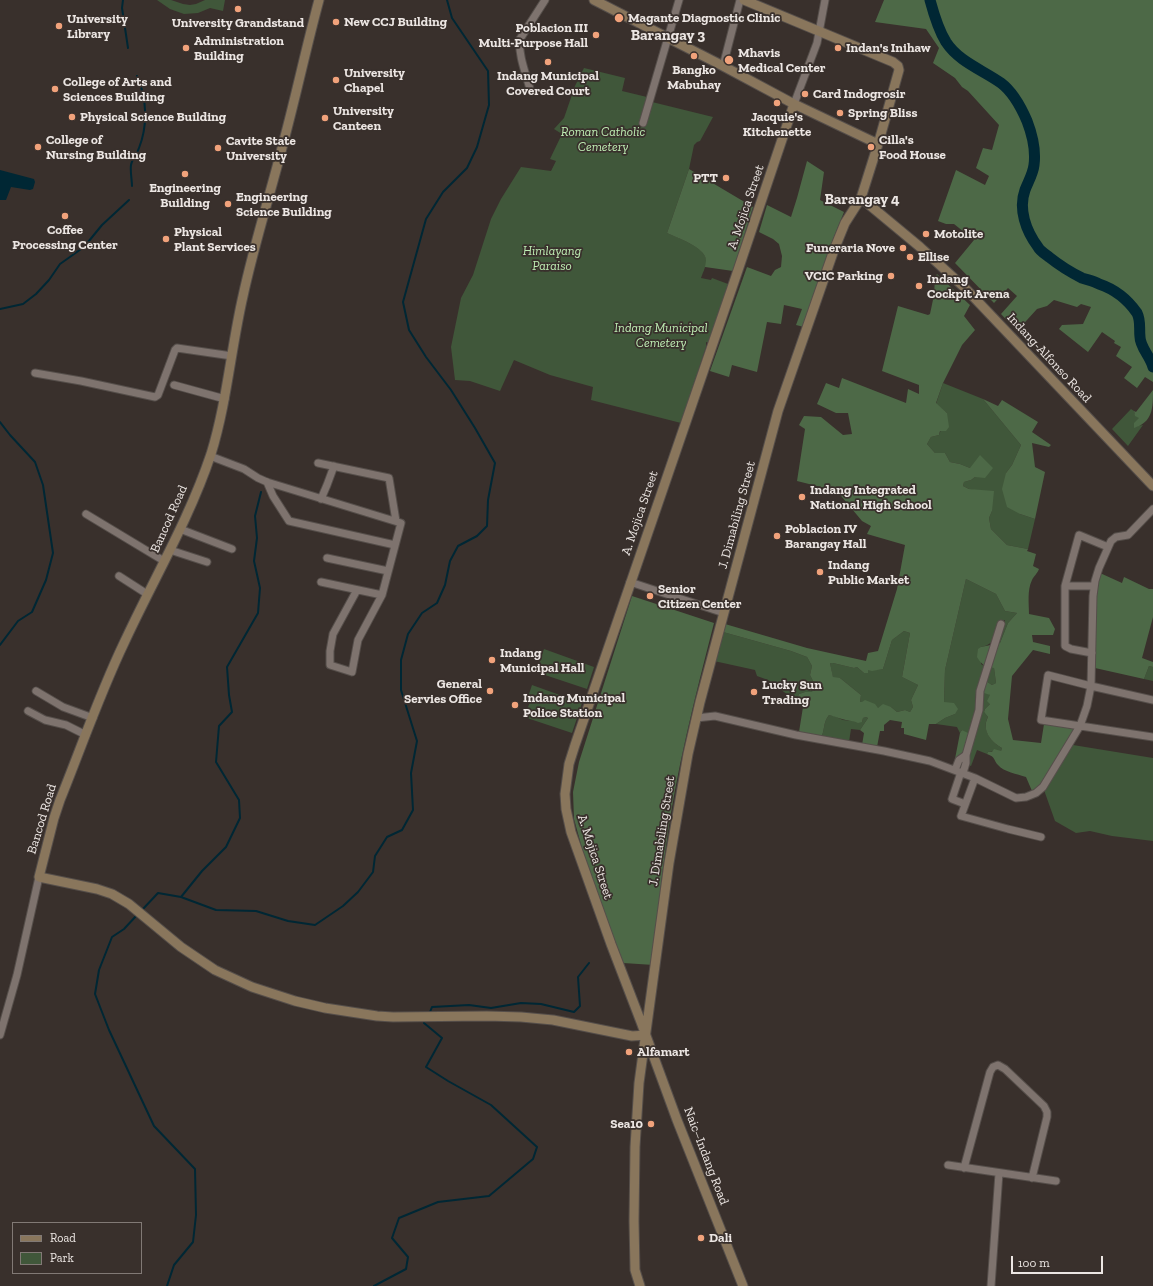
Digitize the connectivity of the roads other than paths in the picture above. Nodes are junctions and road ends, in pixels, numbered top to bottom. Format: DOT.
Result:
graph roads {
  1 [pos="319,0"];
  2 [pos="545,0"];
  3 [pos="594,0"];
  4 [pos="679,0"];
  5 [pos="740,0"];
  6 [pos="744,0"];
  7 [pos="825,0"];
  8 [pos="820,31"];
  9 [pos="669,38"];
  10 [pos="723,66"];
  11 [pos="530,89"];
  12 [pos="794,104"];
  13 [pos="643,123"];
  14 [pos="878,144"];
  15 [pos="861,198"];
  16 [pos="232,356"];
  17 [pos="35,373"];
  18 [pos="174,385"];
  19 [pos="225,400"];
  20 [pos="210,456"];
  21 [pos="318,463"];
  22 [pos="334,466"];
  23 [pos="267,482"];
  24 [pos="1153,486"];
  25 [pos="321,499"];
  26 [pos="1153,508"];
  27 [pos="86,514"];
  28 [pos="396,521"];
  29 [pos="180,529"];
  30 [pos="395,545"];
  31 [pos="1108,547"];
  32 [pos="232,549"];
  33 [pos="170,550"];
  34 [pos="327,558"];
  35 [pos="164,561"];
  36 [pos="207,562"];
  37 [pos="388,571"];
  38 [pos="119,576"];
  39 [pos="321,582"];
  40 [pos="630,582"];
  41 [pos="1066,586"];
  42 [pos="1094,586"];
  43 [pos="357,590"];
  44 [pos="147,594"];
  45 [pos="382,595"];
  46 [pos="724,613"];
  47 [pos="1001,624"];
  48 [pos="1092,653"];
  49 [pos="1091,686"];
  50 [pos="36,691"];
  51 [pos="1153,700"];
  52 [pos="28,711"];
  53 [pos="93,718"];
  54 [pos="696,718"];
  55 [pos="1080,726"];
  56 [pos="86,735"];
  57 [pos="1153,737"];
  58 [pos="960,772"];
  59 [pos="975,778"];
  60 [pos="965,804"];
  61 [pos="1041,837"];
  62 [pos="38,877"];
  63 [pos="0,1035"];
  64 [pos="646,1035"];
  65 [pos="948,1165"];
  66 [pos="964,1168"];
  67 [pos="1000,1173"];
  68 [pos="1032,1178"];
  69 [pos="1056,1181"];
  70 [pos="640,1286"];
  71 [pos="743,1286"];
  72 [pos="991,1286"];
  1 -- 16 [label="street, Bancod Road"];
  2 -- 11 [label="street"];
  3 -- 9 [label="street"];
  4 -- 9 [label="street"];
  5 -- 10 [label="street"];
  6 -- 8 [label="street"];
  7 -- 8 [label="street, A. Mojica Street"];
  8 -- 12 [label="street, A. Mojica Street"];
  8 -- 14 [label="street, J. Dimabiling Street"];
  9 -- 10 [label="street"];
  9 -- 13 [label="street"];
  10 -- 12 [label="street"];
  12 -- 14 [label="street"];
  12 -- 40 [label="street, A. Mojica Street"];
  14 -- 15 [label="street, J. Dimabiling Street"];
  15 -- 24 [label="street, Indang-Alfonso Road"];
  15 -- 46 [label="street, J. Dimabiling Street"];
  16 -- 17 [label="street"];
  16 -- 19 [label="street, Bancod Road"];
  18 -- 19 [label="street"];
  19 -- 20 [label="street, Bancod Road"];
  20 -- 23 [label="street"];
  20 -- 29 [label="street, Bancod Road"];
  21 -- 22 [label="street"];
  22 -- 25 [label="street"];
  22 -- 28 [label="street"];
  23 -- 25 [label="street"];
  23 -- 30 [label="street"];
  25 -- 28 [label="street"];
  26 -- 31 [label="street"];
  27 -- 35 [label="street"];
  28 -- 30 [label="street"];
  29 -- 32 [label="street"];
  29 -- 33 [label="street, Bancod Road"];
  30 -- 37 [label="street"];
  31 -- 41 [label="street"];
  31 -- 42 [label="street"];
  33 -- 35 [label="street, Bancod Road"];
  33 -- 36 [label="street"];
  34 -- 37 [label="street"];
  35 -- 44 [label="street, Bancod Road"];
  37 -- 45 [label="street"];
  38 -- 44 [label="street"];
  39 -- 43 [label="street"];
  40 -- 46 [label="street"];
  40 -- 64 [label="street, A. Mojica Street"];
  41 -- 42 [label="street"];
  41 -- 48 [label="street"];
  42 -- 48 [label="street"];
  43 -- 45 [label="street"];
  43 -- 45 [label="street"];
  44 -- 53 [label="street, Bancod Road"];
  46 -- 54 [label="street, J. Dimabiling Street"];
  47 -- 58 [label="street"];
  48 -- 49 [label="street"];
  49 -- 51 [label="street"];
  49 -- 55 [label="street"];
  49 -- 55 [label="street"];
  50 -- 53 [label="street"];
  52 -- 56 [label="street"];
  53 -- 56 [label="street, Bancod Road"];
  54 -- 58 [label="street"];
  54 -- 64 [label="street, J. Dimabiling Street"];
  55 -- 57 [label="street"];
  55 -- 59 [label="street"];
  56 -- 62 [label="street, Bancod Road"];
  58 -- 59 [label="street"];
  58 -- 60 [label="street"];
  59 -- 60 [label="street"];
  60 -- 61 [label="street"];
  62 -- 63 [label="street, Bancod Road"];
  62 -- 64 [label="street"];
  64 -- 70 [label="street, J. Dimabiling Street"];
  64 -- 71 [label="street, Naic–Indang Road"];
  65 -- 66 [label="street"];
  66 -- 67 [label="street"];
  66 -- 68 [label="street"];
  67 -- 68 [label="street"];
  67 -- 72 [label="street"];
  68 -- 69 [label="street"];
}
